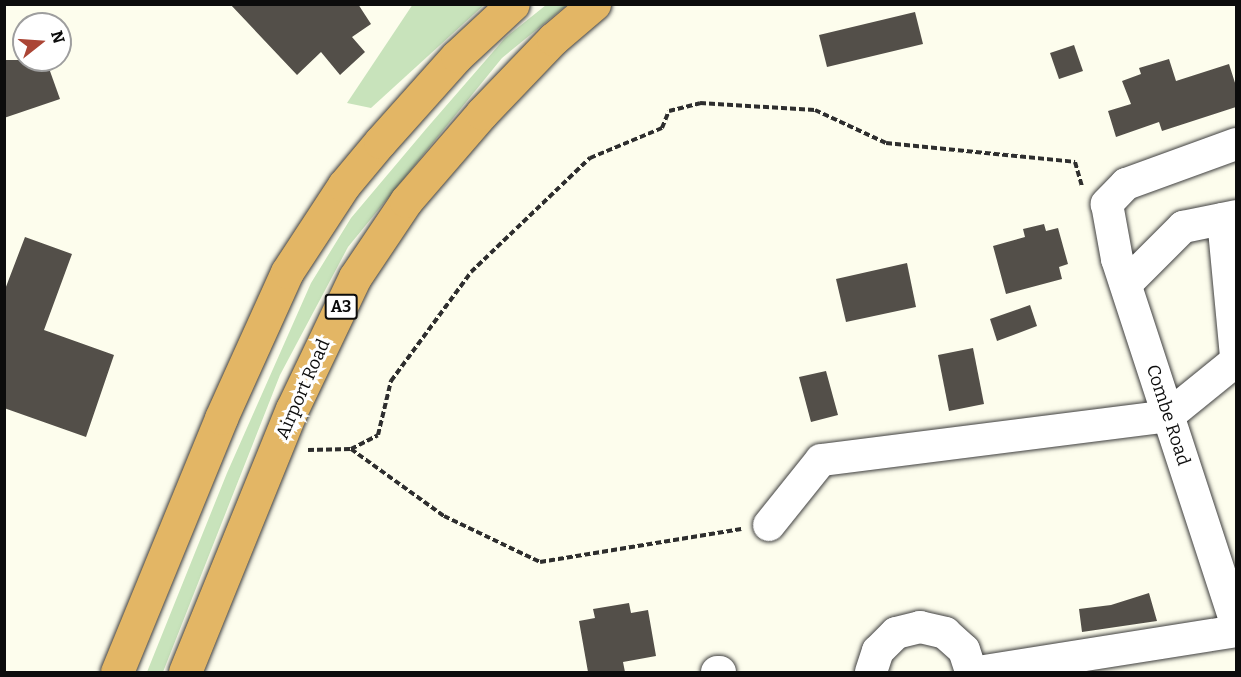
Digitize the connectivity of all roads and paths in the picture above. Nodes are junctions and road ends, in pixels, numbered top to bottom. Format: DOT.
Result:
graph roads {
  1 [pos="513,4"];
  2 [pos="594,4"];
  3 [pos="1236,144"];
  4 [pos="1107,204"];
  5 [pos="1230,218"];
  6 [pos="1126,284"];
  7 [pos="1236,359"];
  8 [pos="1168,416"];
  9 [pos="279,440"];
  10 [pos="351,449"];
  11 [pos="769,525"];
  12 [pos="1236,623"];
  13 [pos="117,672"];
  14 [pos="185,672"];
  15 [pos="871,672"];
  16 [pos="972,672"];
  17 [pos="978,672"];
  1 -- 13 [label="highway"];
  2 -- 9 [label="highway, Airport Road / A3"];
  3 -- 4 [label="street"];
  4 -- 6 [label="street, Combe Road"];
  4 -- 10 [label="path"];
  5 -- 6 [label="street"];
  5 -- 7 [label="street"];
  6 -- 8 [label="street, Combe Road"];
  7 -- 8 [label="street"];
  8 -- 11 [label="street"];
  8 -- 12 [label="street, Combe Road"];
  9 -- 10 [label="path"];
  9 -- 14 [label="highway, Airport Road / A3"];
  10 -- 11 [label="path"];
  12 -- 17 [label="street"];
  15 -- 16 [label="street"];
}
